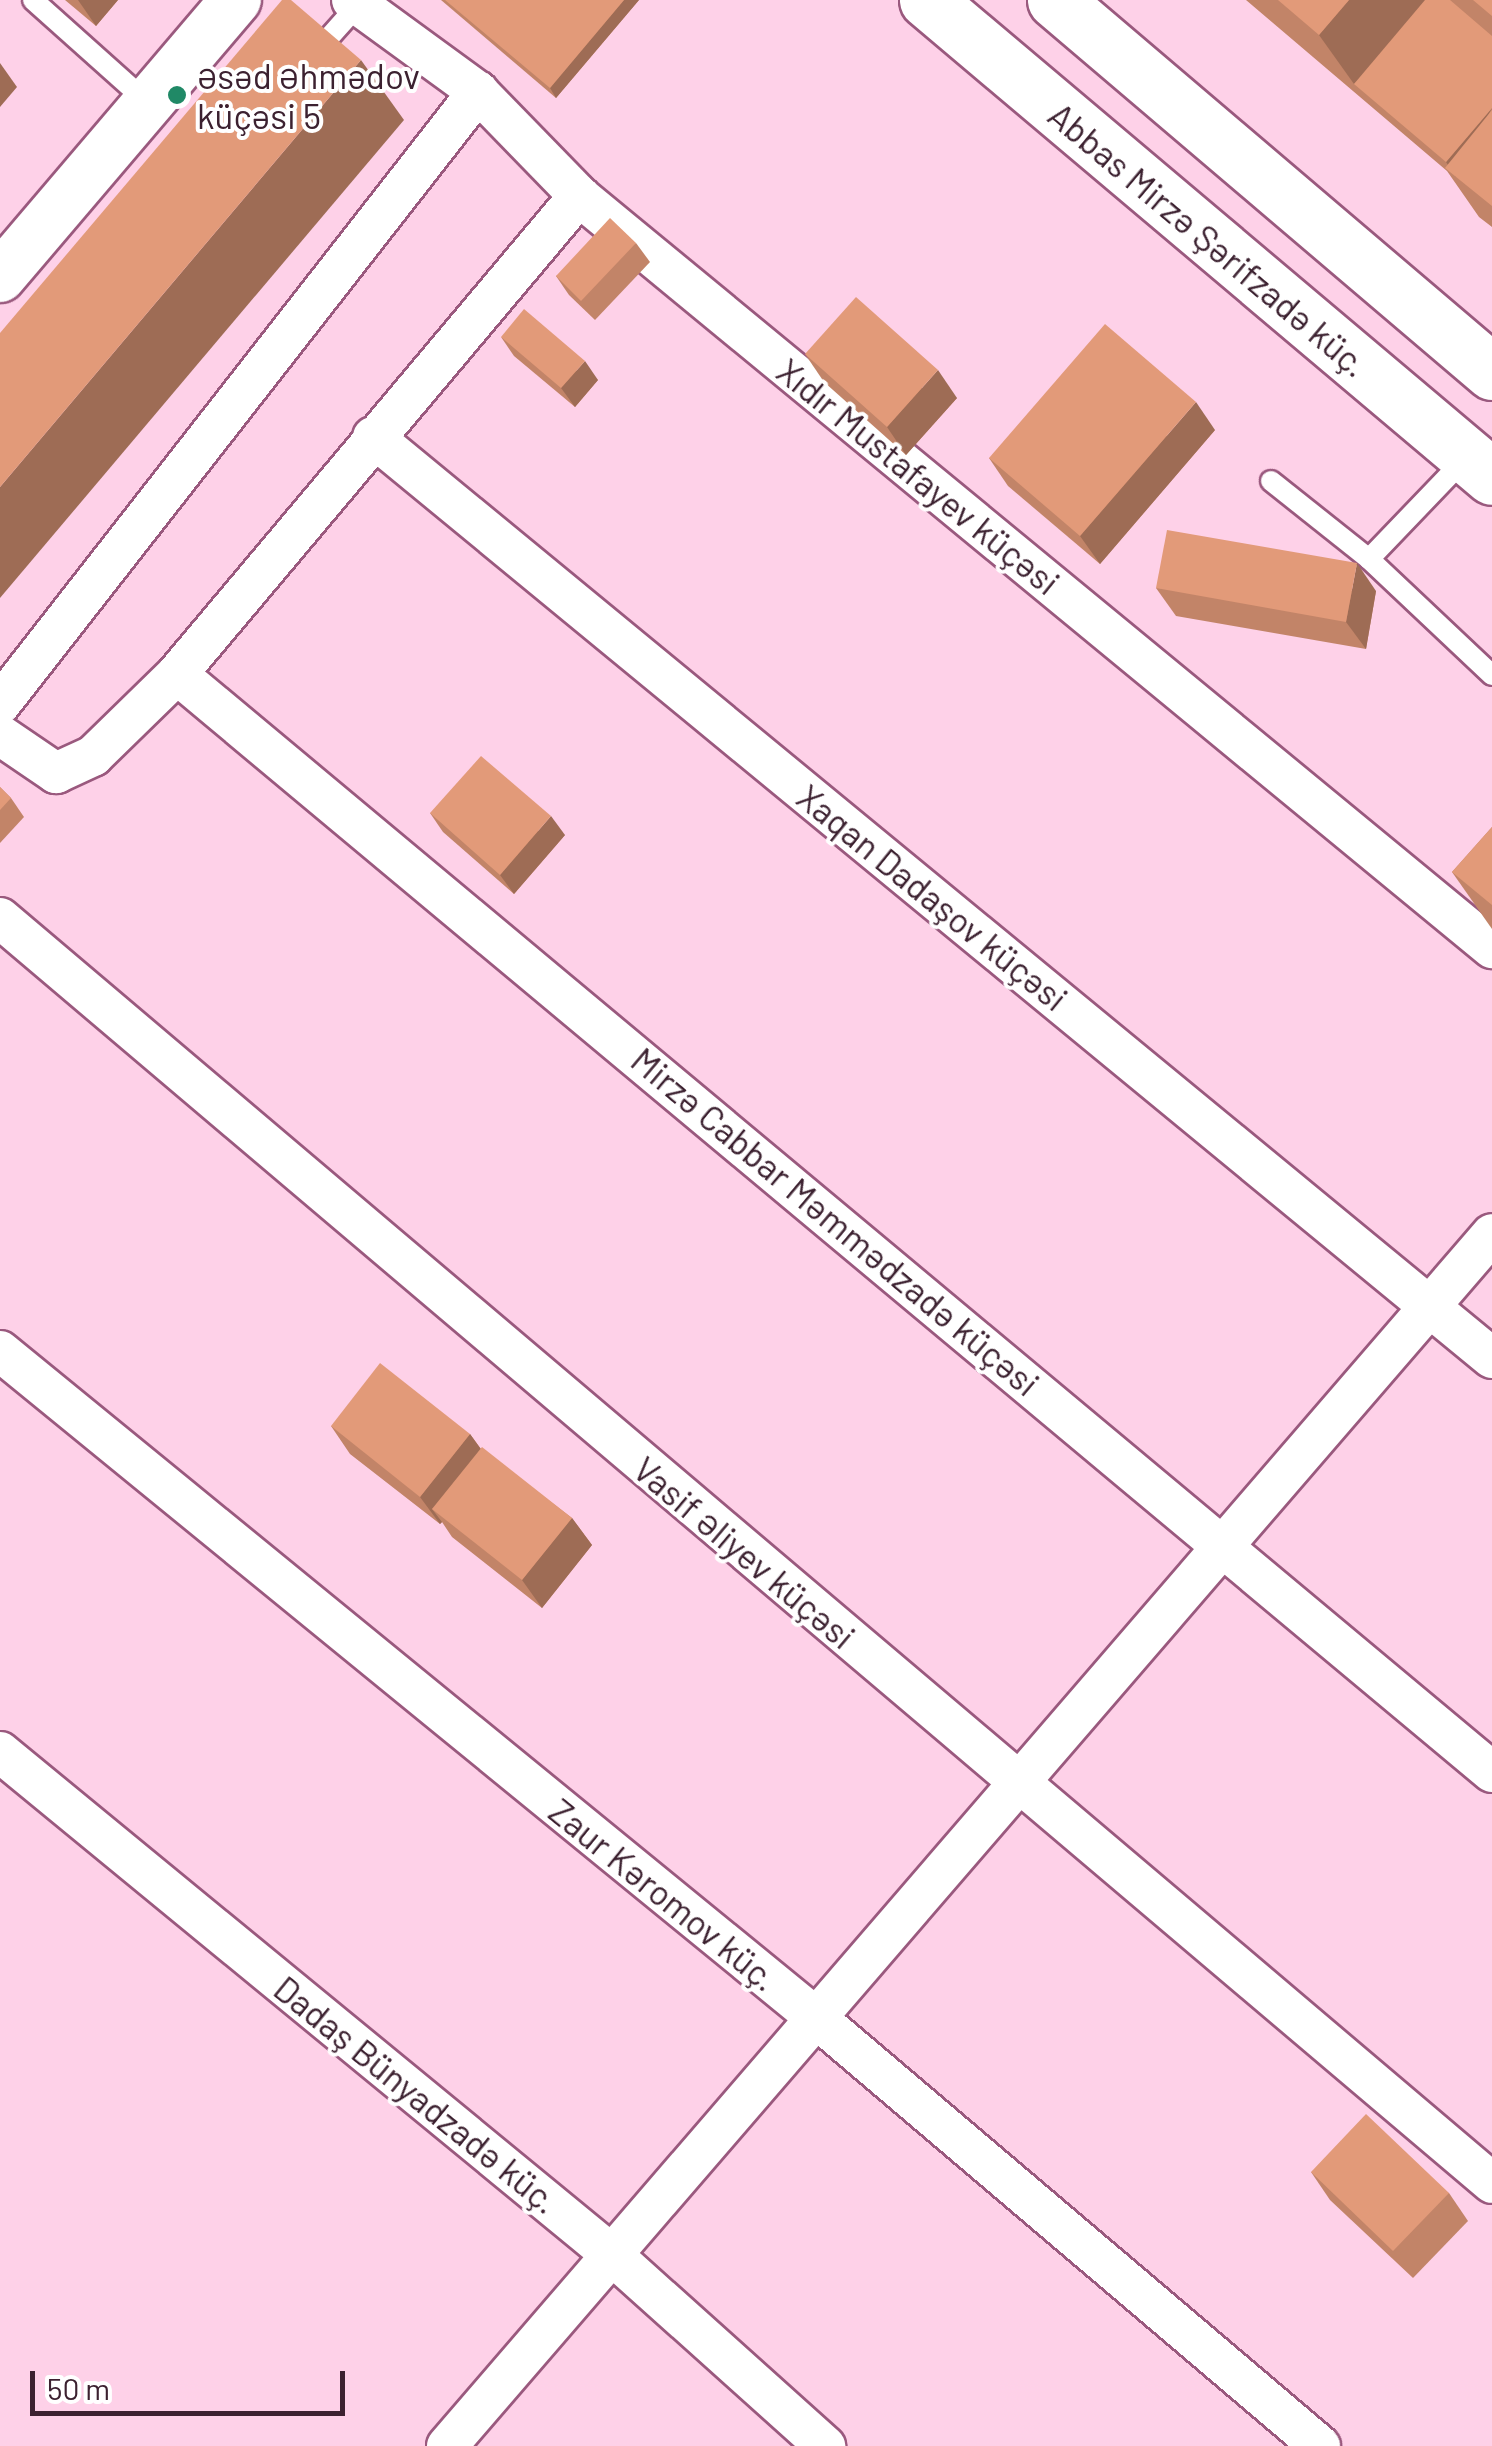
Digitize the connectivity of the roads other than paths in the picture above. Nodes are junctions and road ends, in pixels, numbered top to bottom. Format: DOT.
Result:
graph roads {
  1 [pos="33,0"];
  2 [pos="236,0"];
  3 [pos="926,0"];
  4 [pos="1055,0"];
  5 [pos="355,2"];
  6 [pos="307,63"];
  7 [pos="478,92"];
  8 [pos="149,104"];
  9 [pos="579,196"];
  10 [pos="7,254"];
  11 [pos="1368,268"];
  12 [pos="1316,328"];
  13 [pos="1492,372"];
  14 [pos="373,437"];
  15 [pos="1480,467"];
  16 [pos="1271,481"];
  17 [pos="1369,559"];
  18 [pos="177,674"];
  19 [pos="1492,675"];
  20 [pos="0,704"];
  21 [pos="0,735"];
  22 [pos="0,918"];
  23 [pos="1492,948"];
  24 [pos="1492,1234"];
  25 [pos="1428,1303"];
  26 [pos="0,1351"];
  27 [pos="1492,1358"];
  28 [pos="1227,1546"];
  29 [pos="0,1752"];
  30 [pos="1492,1772"];
  31 [pos="1015,1781"];
  32 [pos="814,2016"];
  33 [pos="1492,2183"];
  34 [pos="611,2254"];
  35 [pos="447,2446"];
  36 [pos="825,2446"];
  37 [pos="1320,2446"];
  1 -- 8 [label="lane"];
  2 -- 8 [label="street"];
  3 -- 12 [label="main road, Abbas Mirzə Şərifzadə küç."];
  4 -- 11 [label="main road"];
  5 -- 6 [label="lane"];
  5 -- 7 [label="street, Xıdır Mustafayev küçəsi"];
  7 -- 9 [label="street, Xıdır Mustafayev küçəsi"];
  7 -- 20 [label="street"];
  8 -- 10 [label="street"];
  9 -- 14 [label="street"];
  9 -- 23 [label="street, Xıdır Mustafayev küçəsi"];
  11 -- 12 [label="main road"];
  11 -- 13 [label="main road"];
  12 -- 15 [label="main road, Abbas Mirzə Şərifzadə küç."];
  14 -- 18 [label="street"];
  14 -- 25 [label="street, Xaqan Dadaşov küçəsi"];
  15 -- 17 [label="lane"];
  16 -- 17 [label="lane"];
  17 -- 19 [label="lane"];
  18 -- 21 [label="street"];
  18 -- 28 [label="street, Mirzə Cabbar Məmmədzadə küçəsi"];
  22 -- 31 [label="street, Vasif Əliyev küçəsi"];
  24 -- 25 [label="street"];
  25 -- 27 [label="street, Xaqan Dadaşov küçəsi"];
  25 -- 28 [label="street"];
  26 -- 32 [label="street, Zaur Kəromov küç."];
  28 -- 30 [label="street, Mirzə Cabbar Məmmədzadə küçəsi"];
  28 -- 31 [label="street"];
  29 -- 34 [label="street, Dadaş Bünyadzadə küç."];
  31 -- 32 [label="street"];
  31 -- 33 [label="street, Vasif Əliyev küçəsi"];
  32 -- 34 [label="street"];
  32 -- 37 [label="street, Zaur Kəromov küç."];
  34 -- 35 [label="street"];
  34 -- 36 [label="street, Dadaş Bünyadzadə küç."];
}
